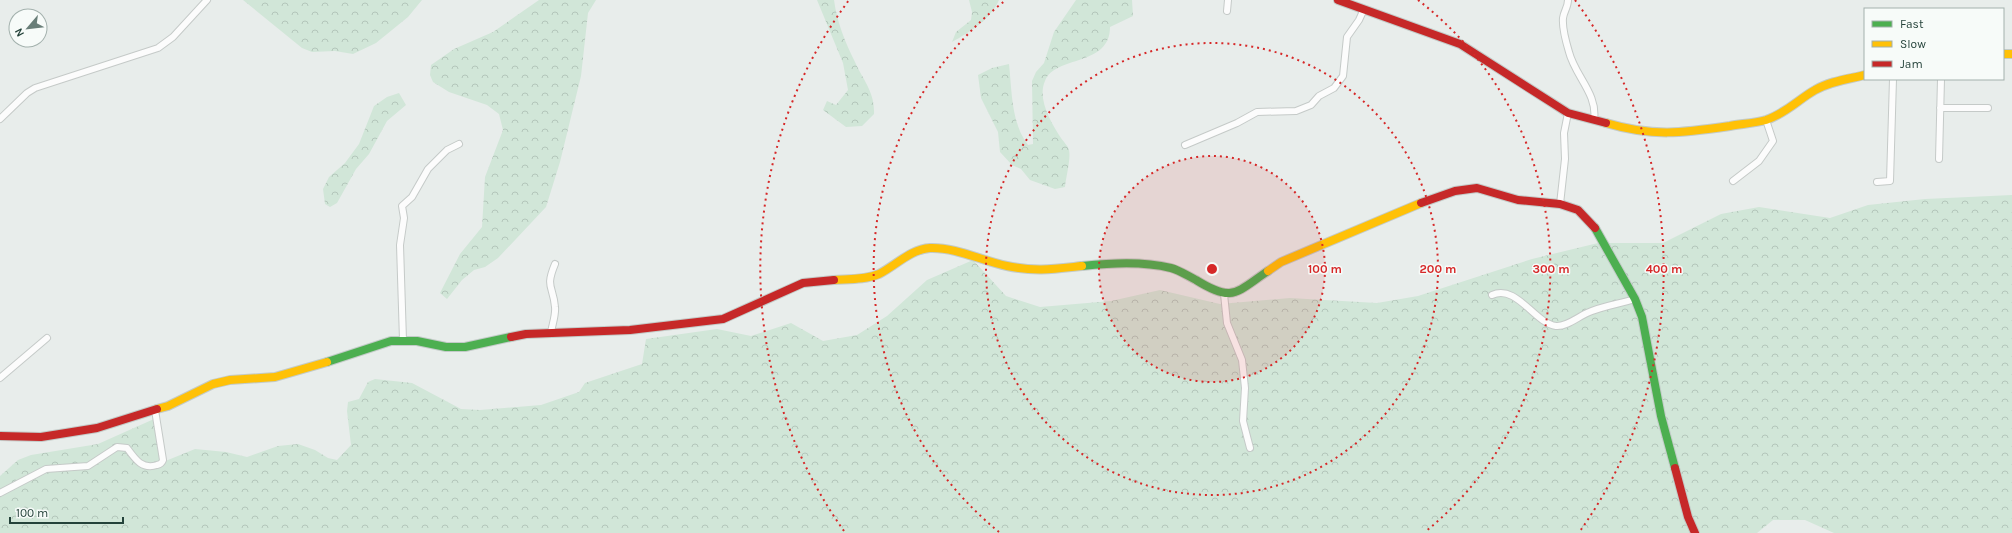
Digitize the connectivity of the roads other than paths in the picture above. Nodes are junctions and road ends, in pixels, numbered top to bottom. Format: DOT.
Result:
graph roads {
  1 [pos="207,0"];
  2 [pos="1228,0"];
  3 [pos="1338,0"];
  4 [pos="1568,0"];
  5 [pos="1364,9"];
  6 [pos="1228,11"];
  7 [pos="1864,75"];
  8 [pos="1892,80"];
  9 [pos="1941,80"];
  10 [pos="1940,108"];
  11 [pos="1988,108"];
  12 [pos="1568,113"];
  13 [pos="0,119"];
  14 [pos="1594,120"];
  15 [pos="1766,120"];
  16 [pos="459,144"];
  17 [pos="1185,145"];
  18 [pos="1939,159"];
  19 [pos="1733,180"];
  20 [pos="1877,182"];
  21 [pos="1560,204"];
  22 [pos="555,264"];
  23 [pos="1224,294"];
  24 [pos="1492,295"];
  25 [pos="1635,299"];
  26 [pos="551,333"];
  27 [pos="47,338"];
  28 [pos="403,340"];
  29 [pos="0,378"];
  30 [pos="155,410"];
  31 [pos="0,436"];
  32 [pos="1250,448"];
  33 [pos="0,493"];
  34 [pos="1695,533"];
  1 -- 13 [label="street"];
  2 -- 6 [label="street"];
  3 -- 5 [label="street"];
  4 -- 14 [label="street"];
  5 -- 12 [label="street"];
  5 -- 17 [label="street"];
  7 -- 15 [label="street"];
  8 -- 20 [label="street"];
  9 -- 10 [label="street"];
  10 -- 11 [label="street"];
  10 -- 18 [label="street"];
  12 -- 14 [label="street"];
  12 -- 21 [label="street"];
  14 -- 15 [label="street"];
  15 -- 19 [label="street"];
  16 -- 28 [label="street"];
  21 -- 23 [label="street"];
  21 -- 25 [label="street"];
  22 -- 26 [label="street"];
  23 -- 26 [label="street"];
  23 -- 32 [label="street"];
  24 -- 25 [label="street"];
  25 -- 34 [label="street"];
  26 -- 28 [label="street"];
  27 -- 29 [label="street"];
  28 -- 30 [label="street"];
  30 -- 31 [label="street"];
  30 -- 33 [label="street"];
}
